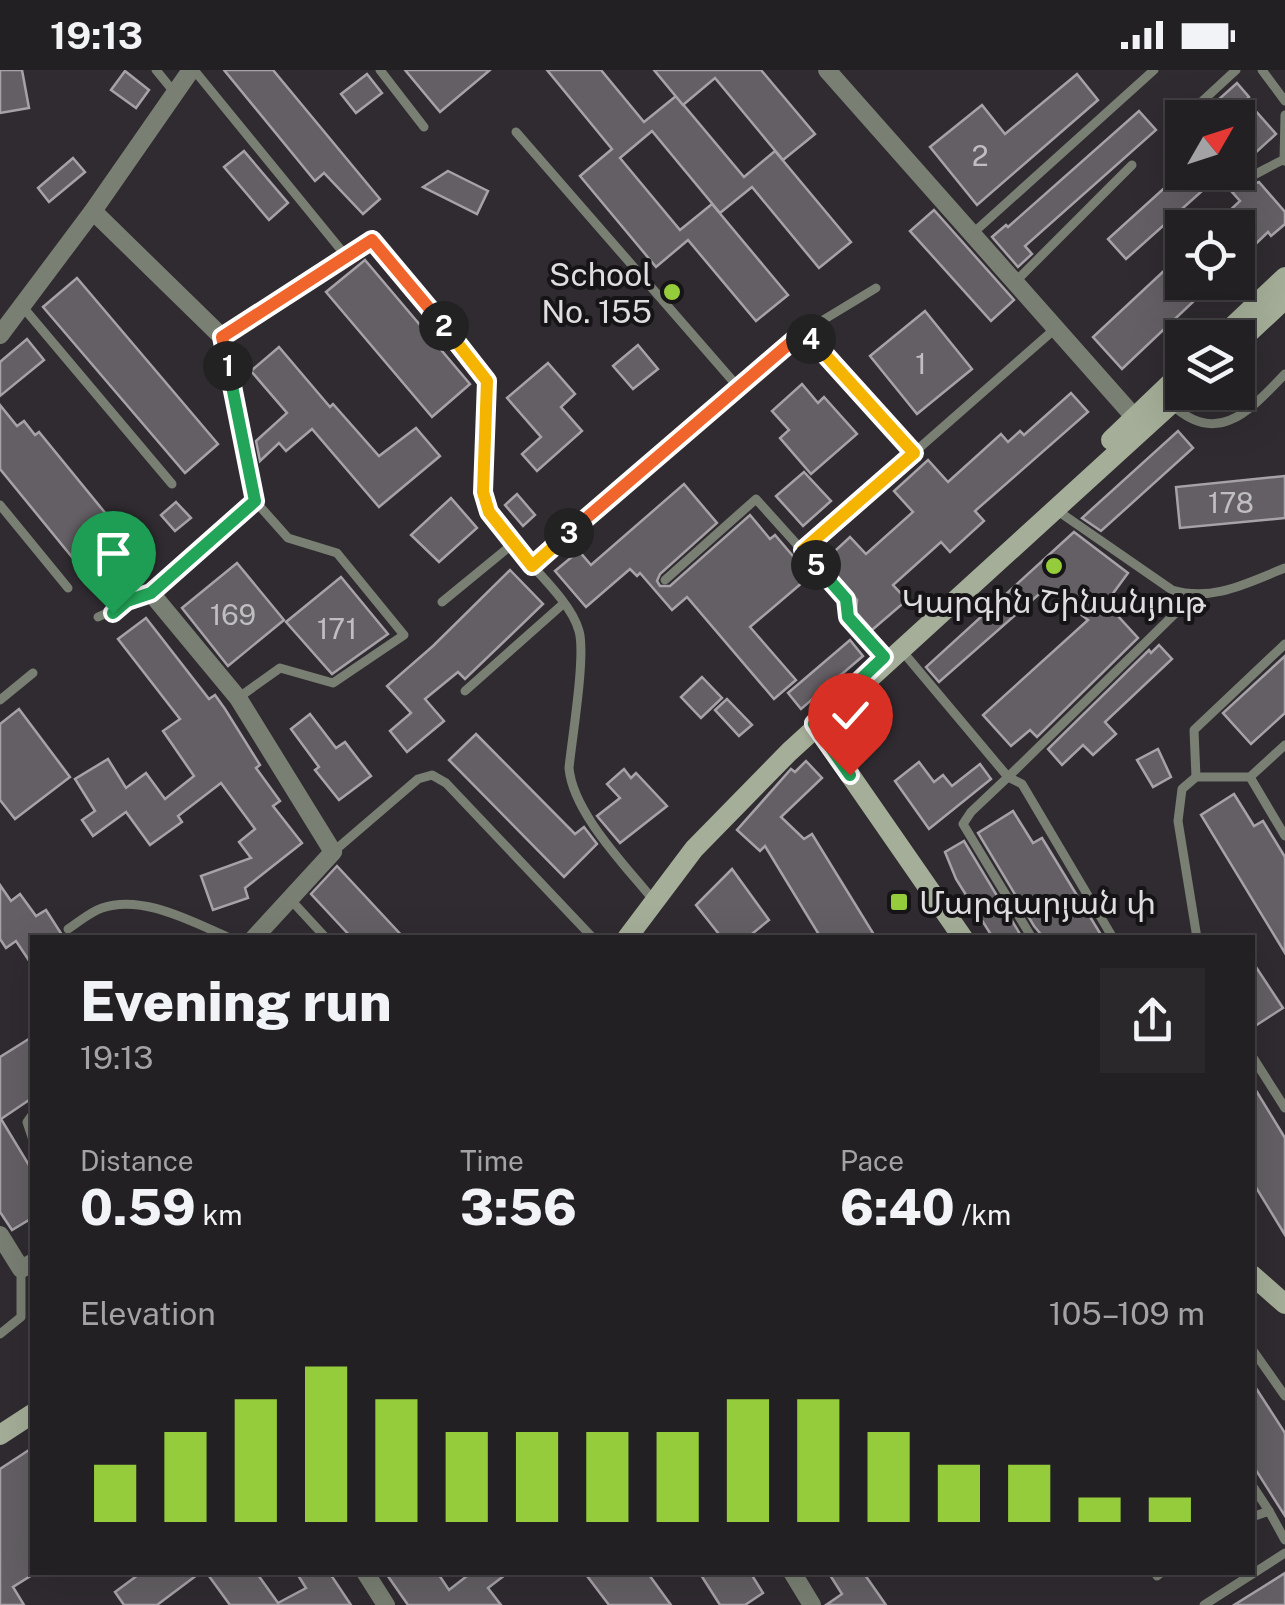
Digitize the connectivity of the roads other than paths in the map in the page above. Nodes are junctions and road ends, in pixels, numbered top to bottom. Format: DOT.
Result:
graph roads {
  1 [pos="156,70"];
  2 [pos="192,70"];
  3 [pos="380,70"];
  4 [pos="827,70"];
  5 [pos="1154,70"];
  6 [pos="1236,70"];
  7 [pos="1262,70"];
  8 [pos="176,94"];
  9 [pos="1204,100"];
  10 [pos="1285,101"];
  11 [pos="1285,114"];
  12 [pos="424,127"];
  13 [pos="516,132"];
  14 [pos="1284,162"];
  15 [pos="1132,165"];
  16 [pos="1255,172"];
  17 [pos="93,211"];
  18 [pos="972,234"];
  19 [pos="346,256"];
  20 [pos="1285,276"];
  21 [pos="1015,282"];
  22 [pos="876,288"];
  23 [pos="1285,299"];
  24 [pos="22,306"];
  25 [pos="1239,320"];
  26 [pos="1255,326"];
  27 [pos="1056,328"];
  28 [pos="804,331"];
  29 [pos="0,335"];
  30 [pos="222,337"];
  31 [pos="1285,374"];
  32 [pos="738,388"];
  33 [pos="1165,393"];
  34 [pos="1255,404"];
  35 [pos="1165,406"];
  36 [pos="1183,410"];
  37 [pos="1249,410"];
  38 [pos="1140,423"];
  39 [pos="914,453"];
  40 [pos="172,484"];
  41 [pos="255,501"];
  42 [pos="0,505"];
  43 [pos="1055,509"];
  44 [pos="514,543"];
  45 [pos="803,550"];
  46 [pos="532,566"];
  47 [pos="1285,568"];
  48 [pos="666,580"];
  49 [pos="68,588"];
  50 [pos="151,593"];
  51 [pos="1193,596"];
  52 [pos="442,602"];
  53 [pos="563,604"];
  54 [pos="98,617"];
  55 [pos="1285,644"];
  56 [pos="892,653"];
  57 [pos="33,673"];
  58 [pos="465,691"];
  59 [pos="238,698"];
  60 [pos="0,700"];
  61 [pos="817,723"];
  62 [pos="1285,745"];
  63 [pos="1008,777"];
  64 [pos="1196,777"];
  65 [pos="1250,777"];
  66 [pos="1285,836"];
  67 [pos="333,852"];
  68 [pos="290,899"];
  69 [pos="654,901"];
  70 [pos="68,929"];
  71 [pos="223,935"];
  72 [pos="257,935"];
  73 [pos="323,935"];
  74 [pos="590,935"];
  75 [pos="629,935"];
  76 [pos="964,935"];
  77 [pos="1030,935"];
  78 [pos="1111,935"];
  79 [pos="1197,935"];
  80 [pos="1255,1061"];
  81 [pos="1285,1108"];
  82 [pos="0,1234"];
  83 [pos="27,1266"];
  84 [pos="1255,1273"];
  85 [pos="1255,1274"];
  86 [pos="1285,1296"];
  87 [pos="1285,1304"];
  88 [pos="0,1334"];
  89 [pos="1255,1354"];
  90 [pos="1285,1396"];
  91 [pos="30,1415"];
  92 [pos="0,1435"];
  93 [pos="1255,1490"];
  94 [pos="1269,1511"];
  95 [pos="1255,1516"];
  96 [pos="1285,1540"];
  97 [pos="1285,1553"];
  98 [pos="1255,1572"];
  99 [pos="367,1575"];
  100 [pos="794,1575"];
  101 [pos="1251,1575"];
  102 [pos="386,1605"];
  103 [pos="812,1605"];
  104 [pos="1204,1605"];
  1 -- 8 [label="lane"];
  2 -- 8 [label="street"];
  2 -- 19 [label="lane"];
  3 -- 12 [label="lane"];
  4 -- 18 [label="street"];
  5 -- 18 [label="lane"];
  6 -- 9 [label="lane"];
  7 -- 10 [label="lane"];
  8 -- 17 [label="street"];
  11 -- 14 [label="lane"];
  13 -- 32 [label="lane"];
  14 -- 16 [label="lane"];
  15 -- 21 [label="lane"];
  17 -- 24 [label="street"];
  17 -- 30 [label="street"];
  18 -- 21 [label="street"];
  19 -- 30 [label="lane"];
  19 -- 44 [label="lane"];
  20 -- 25 [label="main road"];
  21 -- 27 [label="street"];
  22 -- 28 [label="lane"];
  23 -- 26 [label="main road"];
  24 -- 29 [label="street"];
  24 -- 40 [label="lane"];
  27 -- 38 [label="street"];
  27 -- 39 [label="lane"];
  28 -- 32 [label="lane"];
  28 -- 39 [label="lane"];
  30 -- 41 [label="street"];
  31 -- 34 [label="lane"];
  32 -- 46 [label="lane"];
  33 -- 38 [label="main road"];
  35 -- 38 [label="main road"];
  36 -- 37 [label="lane"];
  38 -- 43 [label="main road"];
  38 -- 56 [label="main road"];
  39 -- 45 [label="lane"];
  41 -- 50 [label="street"];
  41 -- 59 [label="lane"];
  42 -- 49 [label="lane"];
  43 -- 51 [label="lane"];
  43 -- 56 [label="main road"];
  44 -- 46 [label="lane"];
  44 -- 52 [label="lane"];
  45 -- 48 [label="lane"];
  45 -- 56 [label="lane"];
  46 -- 53 [label="lane"];
  47 -- 51 [label="lane"];
  50 -- 54 [label="lane"];
  50 -- 59 [label="street"];
  51 -- 63 [label="lane"];
  53 -- 58 [label="lane"];
  53 -- 69 [label="lane"];
  55 -- 64 [label="lane"];
  56 -- 61 [label="main road"];
  56 -- 63 [label="lane"];
  57 -- 60 [label="lane"];
  59 -- 67 [label="street"];
  61 -- 69 [label="main road"];
  61 -- 76 [label="main road"];
  62 -- 65 [label="lane"];
  63 -- 77 [label="lane"];
  63 -- 78 [label="lane"];
  64 -- 65 [label="lane"];
  64 -- 79 [label="lane"];
  65 -- 66 [label="lane"];
  67 -- 68 [label="street"];
  67 -- 74 [label="lane"];
  68 -- 72 [label="street"];
  68 -- 73 [label="lane"];
  69 -- 75 [label="main road"];
  70 -- 71 [label="lane"];
  80 -- 81 [label="lane"];
  82 -- 83 [label="street"];
  83 -- 88 [label="lane"];
  84 -- 86 [label="main road"];
  85 -- 87 [label="main road"];
  89 -- 90 [label="lane"];
  91 -- 92 [label="main road"];
  93 -- 94 [label="lane"];
  94 -- 95 [label="lane"];
  94 -- 96 [label="lane"];
  97 -- 98 [label="lane"];
  99 -- 102 [label="street"];
  100 -- 103 [label="street"];
  101 -- 104 [label="lane"];
}
